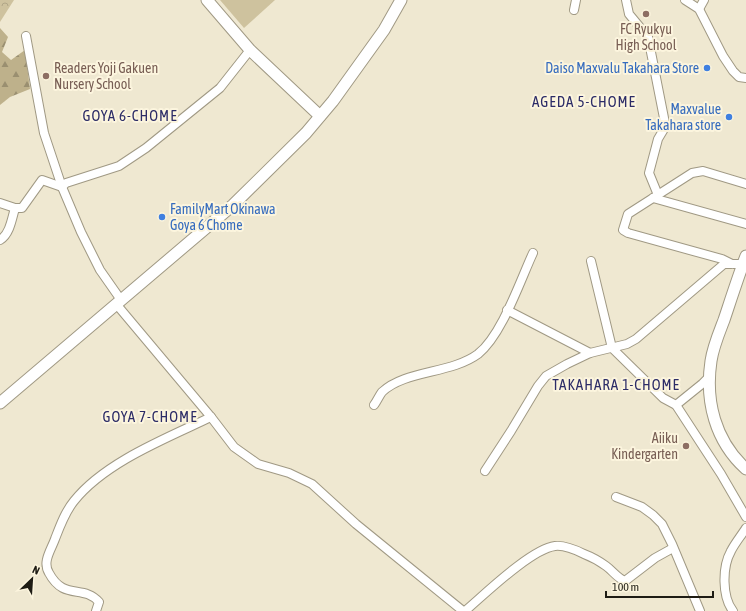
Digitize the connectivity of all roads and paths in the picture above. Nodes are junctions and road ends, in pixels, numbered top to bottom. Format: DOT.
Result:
graph roads {
  1 [pos="207,0"];
  2 [pos="401,0"];
  3 [pos="576,0"];
  4 [pos="626,0"];
  5 [pos="685,0"];
  6 [pos="704,0"];
  7 [pos="699,9"];
  8 [pos="574,10"];
  9 [pos="26,36"];
  10 [pos="250,50"];
  11 [pos="746,78"];
  12 [pos="320,116"];
  13 [pos="746,184"];
  14 [pos="62,187"];
  15 [pos="656,196"];
  16 [pos="0,203"];
  17 [pos="14,208"];
  18 [pos="746,224"];
  19 [pos="0,240"];
  20 [pos="533,253"];
  21 [pos="745,260"];
  22 [pos="591,261"];
  23 [pos="732,264"];
  24 [pos="119,303"];
  25 [pos="507,310"];
  26 [pos="612,348"];
  27 [pos="590,353"];
  28 [pos="710,376"];
  29 [pos="0,403"];
  30 [pos="374,405"];
  31 [pos="676,405"];
  32 [pos="211,417"];
  33 [pos="746,469"];
  34 [pos="485,471"];
  35 [pos="616,497"];
  36 [pos="746,517"];
  37 [pos="746,528"];
  38 [pos="673,548"];
  39 [pos="96,611"];
  40 [pos="464,611"];
  41 [pos="700,611"];
  42 [pos="733,611"];
  1 -- 10 [label="street"];
  2 -- 12 [label="street"];
  3 -- 8 [label="street"];
  4 -- 15 [label="street"];
  5 -- 7 [label="street"];
  6 -- 7 [label="street"];
  7 -- 11 [label="street"];
  9 -- 14 [label="street"];
  10 -- 12 [label="street"];
  10 -- 14 [label="street"];
  12 -- 24 [label="street"];
  13 -- 15 [label="street"];
  14 -- 17 [label="street"];
  14 -- 24 [label="street"];
  15 -- 18 [label="street"];
  15 -- 23 [label="street"];
  16 -- 17 [label="street"];
  17 -- 19 [label="street"];
  20 -- 25 [label="street"];
  21 -- 23 [label="street"];
  21 -- 28 [label="street"];
  22 -- 26 [label="street"];
  23 -- 26 [label="street"];
  24 -- 29 [label="street"];
  24 -- 32 [label="street"];
  25 -- 27 [label="street"];
  25 -- 30 [label="street"];
  26 -- 27 [label="street"];
  26 -- 31 [label="street"];
  27 -- 34 [label="street"];
  28 -- 31 [label="street"];
  28 -- 33 [label="street"];
  31 -- 36 [label="street"];
  32 -- 39 [label="street"];
  32 -- 40 [label="street"];
  35 -- 38 [label="street"];
  37 -- 42 [label="street"];
  38 -- 40 [label="street"];
  38 -- 41 [label="street"];
}
